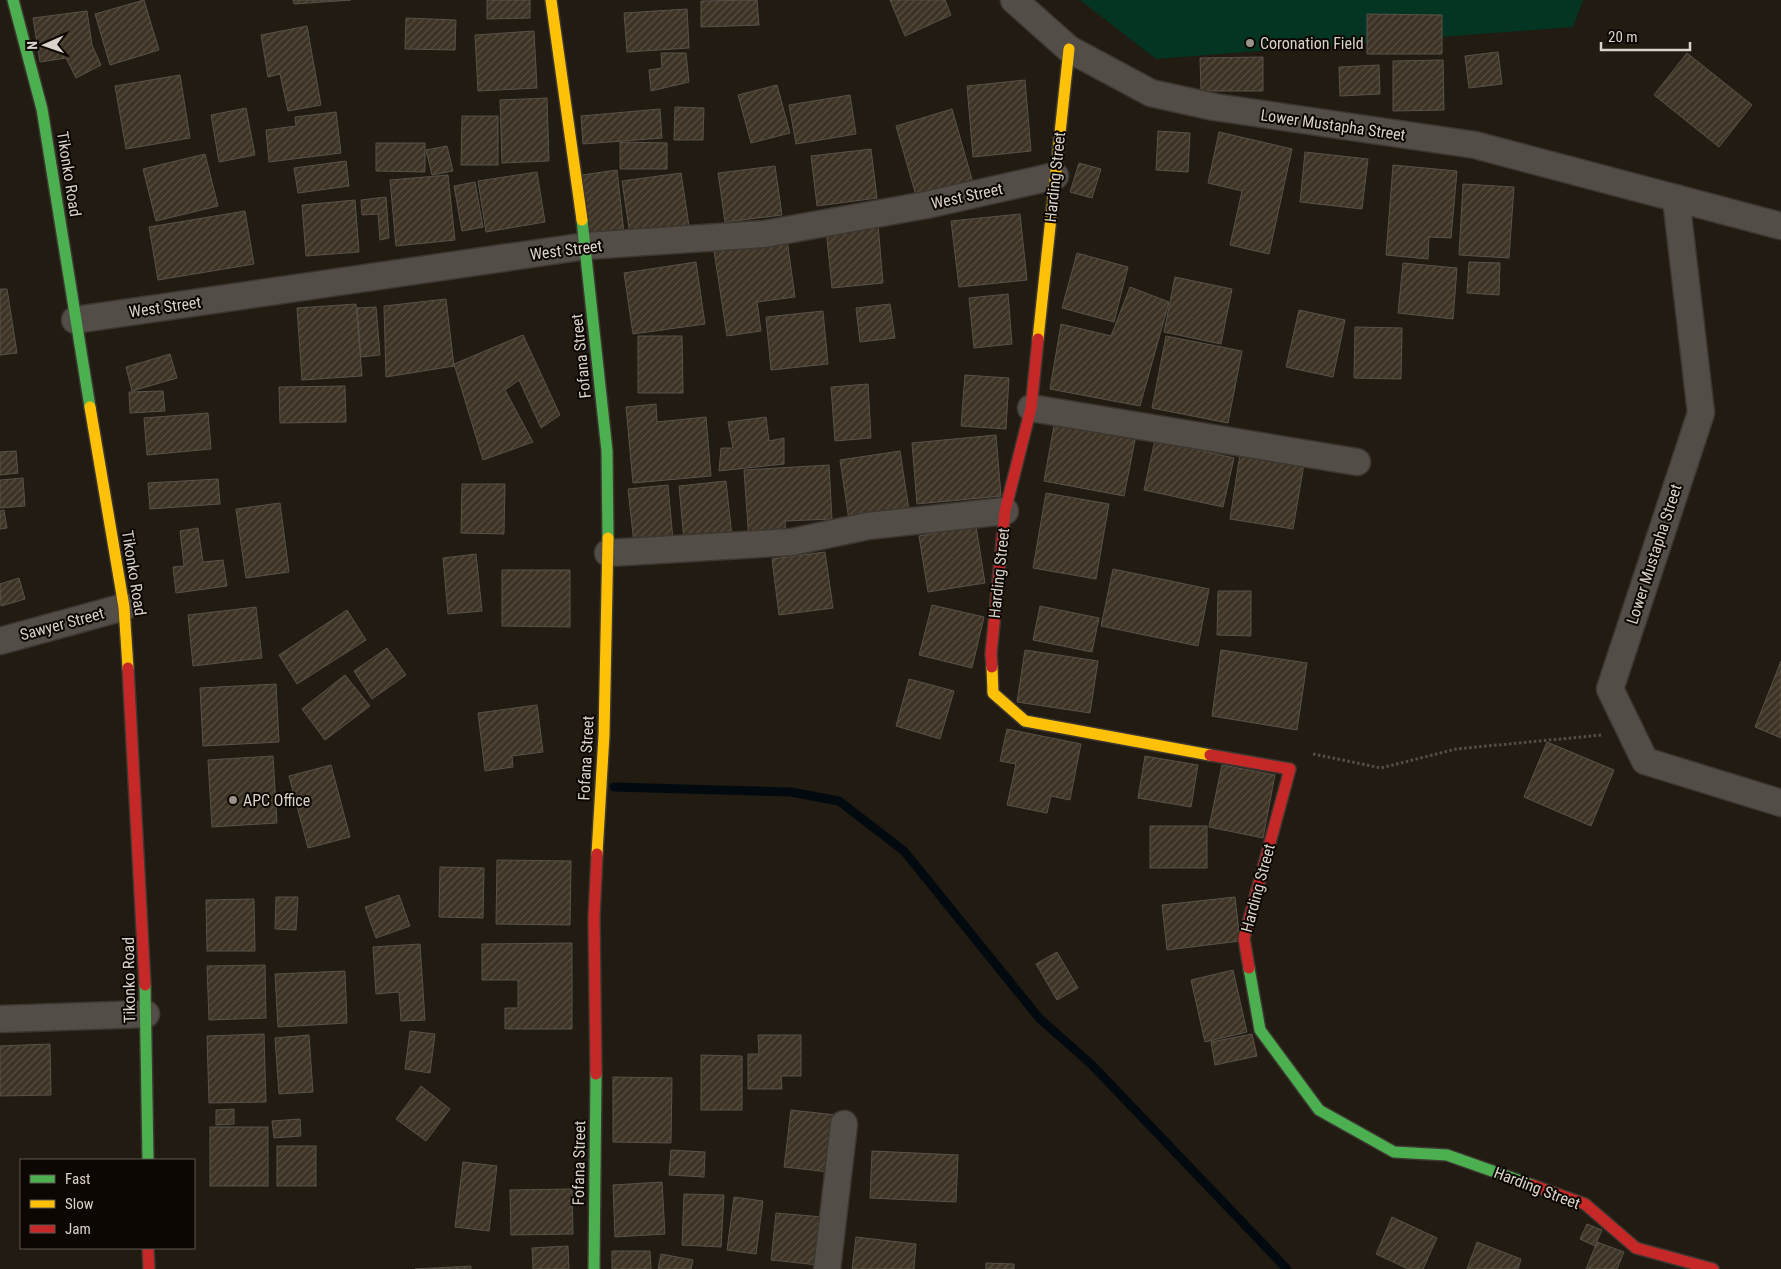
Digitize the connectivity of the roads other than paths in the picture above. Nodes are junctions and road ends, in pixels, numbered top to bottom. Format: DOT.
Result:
graph roads {
  1 [pos="13,0"];
  2 [pos="551,0"];
  3 [pos="1014,0"];
  4 [pos="1069,49"];
  5 [pos="1055,176"];
  6 [pos="1676,198"];
  7 [pos="1781,226"];
  8 [pos="586,248"];
  9 [pos="75,320"];
  10 [pos="1031,408"];
  11 [pos="1357,462"];
  12 [pos="1005,511"];
  13 [pos="608,553"];
  14 [pos="124,607"];
  15 [pos="0,641"];
  16 [pos="1781,803"];
  17 [pos="146,1014"];
  18 [pos="0,1019"];
  19 [pos="844,1124"];
  20 [pos="148,1159"];
  21 [pos="148,1249"];
  22 [pos="149,1269"];
  23 [pos="594,1269"];
  24 [pos="827,1269"];
  25 [pos="1713,1269"];
  1 -- 9 [label="street, Tikonko Road"];
  2 -- 8 [label="street, Fofana Street"];
  3 -- 4 [label="street, Lower Mustapha Street"];
  4 -- 5 [label="street, Harding Street"];
  4 -- 6 [label="street, Lower Mustapha Street"];
  5 -- 8 [label="street, West Street"];
  5 -- 10 [label="street, Harding Street"];
  6 -- 7 [label="street, Lower Mustapha Street"];
  6 -- 16 [label="street, Lower Mustapha Street"];
  8 -- 9 [label="street, West Street"];
  8 -- 13 [label="street, Fofana Street"];
  9 -- 14 [label="street, Tikonko Road"];
  10 -- 11 [label="street"];
  10 -- 12 [label="street, Harding Street"];
  12 -- 13 [label="street, Harding Street"];
  12 -- 25 [label="street, Harding Street"];
  13 -- 23 [label="street, Fofana Street"];
  14 -- 15 [label="street, Sawyer Street"];
  14 -- 17 [label="street, Tikonko Road"];
  17 -- 18 [label="street"];
  17 -- 20 [label="street, Tikonko Road"];
  19 -- 24 [label="street"];
  21 -- 22 [label="street"];
}
